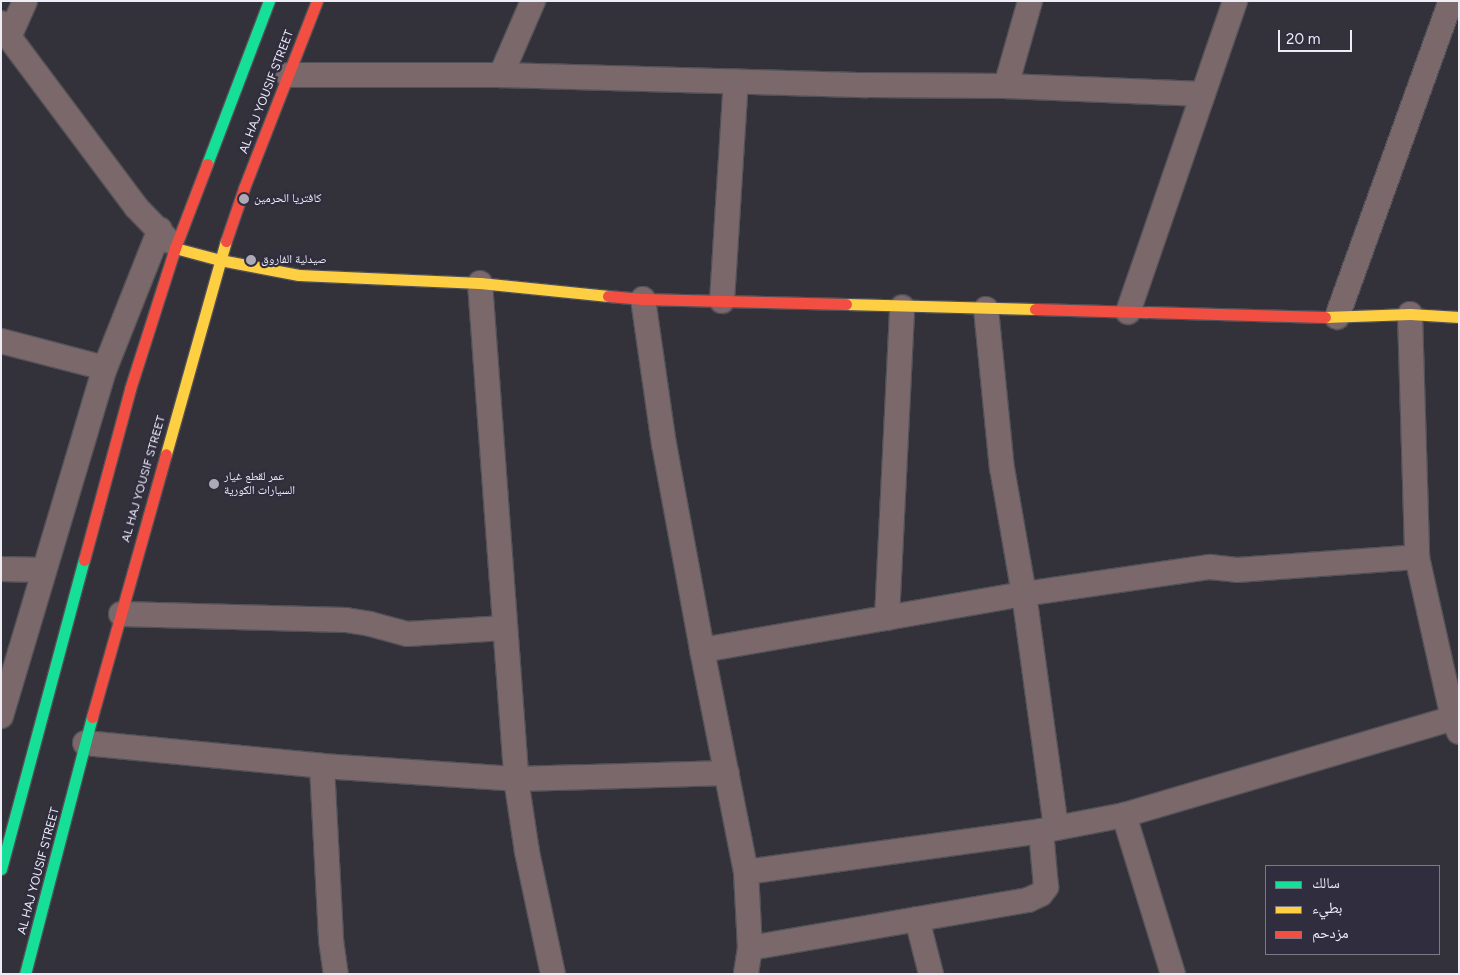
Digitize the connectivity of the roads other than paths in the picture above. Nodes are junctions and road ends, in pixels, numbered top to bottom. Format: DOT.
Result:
graph roads {
  1 [pos="25,1"];
  2 [pos="268,1"];
  3 [pos="317,1"];
  4 [pos="533,1"];
  5 [pos="1030,1"];
  6 [pos="1235,1"];
  7 [pos="1451,1"];
  8 [pos="5,30"];
  9 [pos="288,75"];
  10 [pos="501,75"];
  11 [pos="736,81"];
  12 [pos="1006,86"];
  13 [pos="1203,94"];
  14 [pos="160,229"];
  15 [pos="175,248"];
  16 [pos="220,260"];
  17 [pos="480,283"];
  18 [pos="643,299"];
  19 [pos="722,301"];
  20 [pos="902,307"];
  21 [pos="986,309"];
  22 [pos="1128,312"];
  23 [pos="1410,314"];
  24 [pos="1459,317"];
  25 [pos="1337,318"];
  26 [pos="1,341"];
  27 [pos="105,368"];
  28 [pos="1417,557"];
  29 [pos="1,569"];
  30 [pos="44,570"];
  31 [pos="1024,594"];
  32 [pos="121,614"];
  33 [pos="887,618"];
  34 [pos="504,628"];
  35 [pos="702,650"];
  36 [pos="7,674"];
  37 [pos="1,716"];
  38 [pos="1456,725"];
  39 [pos="86,743"];
  40 [pos="322,766"];
  41 [pos="727,773"];
  42 [pos="516,779"];
  43 [pos="1124,815"];
  44 [pos="1048,829"];
  45 [pos="1,869"];
  46 [pos="746,872"];
  47 [pos="917,919"];
  48 [pos="750,948"];
  49 [pos="25,974"];
  50 [pos="336,974"];
  51 [pos="553,974"];
  52 [pos="746,974"];
  53 [pos="931,974"];
  54 [pos="1173,974"];
  1 -- 8 [label="street"];
  2 -- 15 [label="main road"];
  3 -- 9 [label="main road, AL HAJ YOUSIF STREET"];
  4 -- 10 [label="street"];
  5 -- 12 [label="street"];
  6 -- 13 [label="street"];
  7 -- 25 [label="street"];
  8 -- 14 [label="street"];
  9 -- 10 [label="street"];
  9 -- 16 [label="main road, AL HAJ YOUSIF STREET"];
  10 -- 11 [label="street"];
  11 -- 12 [label="street"];
  11 -- 19 [label="street"];
  12 -- 13 [label="street"];
  13 -- 22 [label="street"];
  14 -- 15 [label="street"];
  14 -- 27 [label="street"];
  15 -- 16 [label="main road"];
  15 -- 45 [label="main road"];
  16 -- 17 [label="main road"];
  16 -- 32 [label="main road, AL HAJ YOUSIF STREET"];
  17 -- 18 [label="main road"];
  17 -- 34 [label="street"];
  18 -- 19 [label="main road"];
  18 -- 35 [label="street"];
  19 -- 20 [label="main road"];
  20 -- 21 [label="main road"];
  20 -- 33 [label="street"];
  21 -- 22 [label="main road"];
  21 -- 31 [label="street"];
  22 -- 25 [label="main road"];
  23 -- 24 [label="main road"];
  23 -- 25 [label="main road"];
  23 -- 28 [label="street"];
  26 -- 27 [label="street"];
  27 -- 30 [label="street"];
  28 -- 31 [label="street"];
  28 -- 38 [label="street"];
  29 -- 30 [label="street"];
  30 -- 36 [label="street"];
  31 -- 33 [label="street"];
  31 -- 44 [label="street"];
  32 -- 34 [label="street"];
  32 -- 39 [label="main road, AL HAJ YOUSIF STREET"];
  33 -- 35 [label="street"];
  34 -- 42 [label="street"];
  35 -- 41 [label="street"];
  36 -- 37 [label="street"];
  38 -- 43 [label="street"];
  39 -- 40 [label="street"];
  39 -- 49 [label="main road, AL HAJ YOUSIF STREET"];
  40 -- 42 [label="street"];
  40 -- 50 [label="street"];
  41 -- 42 [label="street"];
  41 -- 46 [label="street"];
  42 -- 51 [label="street"];
  43 -- 44 [label="street"];
  43 -- 54 [label="street"];
  44 -- 46 [label="street"];
  44 -- 47 [label="street"];
  46 -- 48 [label="street"];
  47 -- 48 [label="street"];
  47 -- 53 [label="street"];
  48 -- 52 [label="street"];
}
